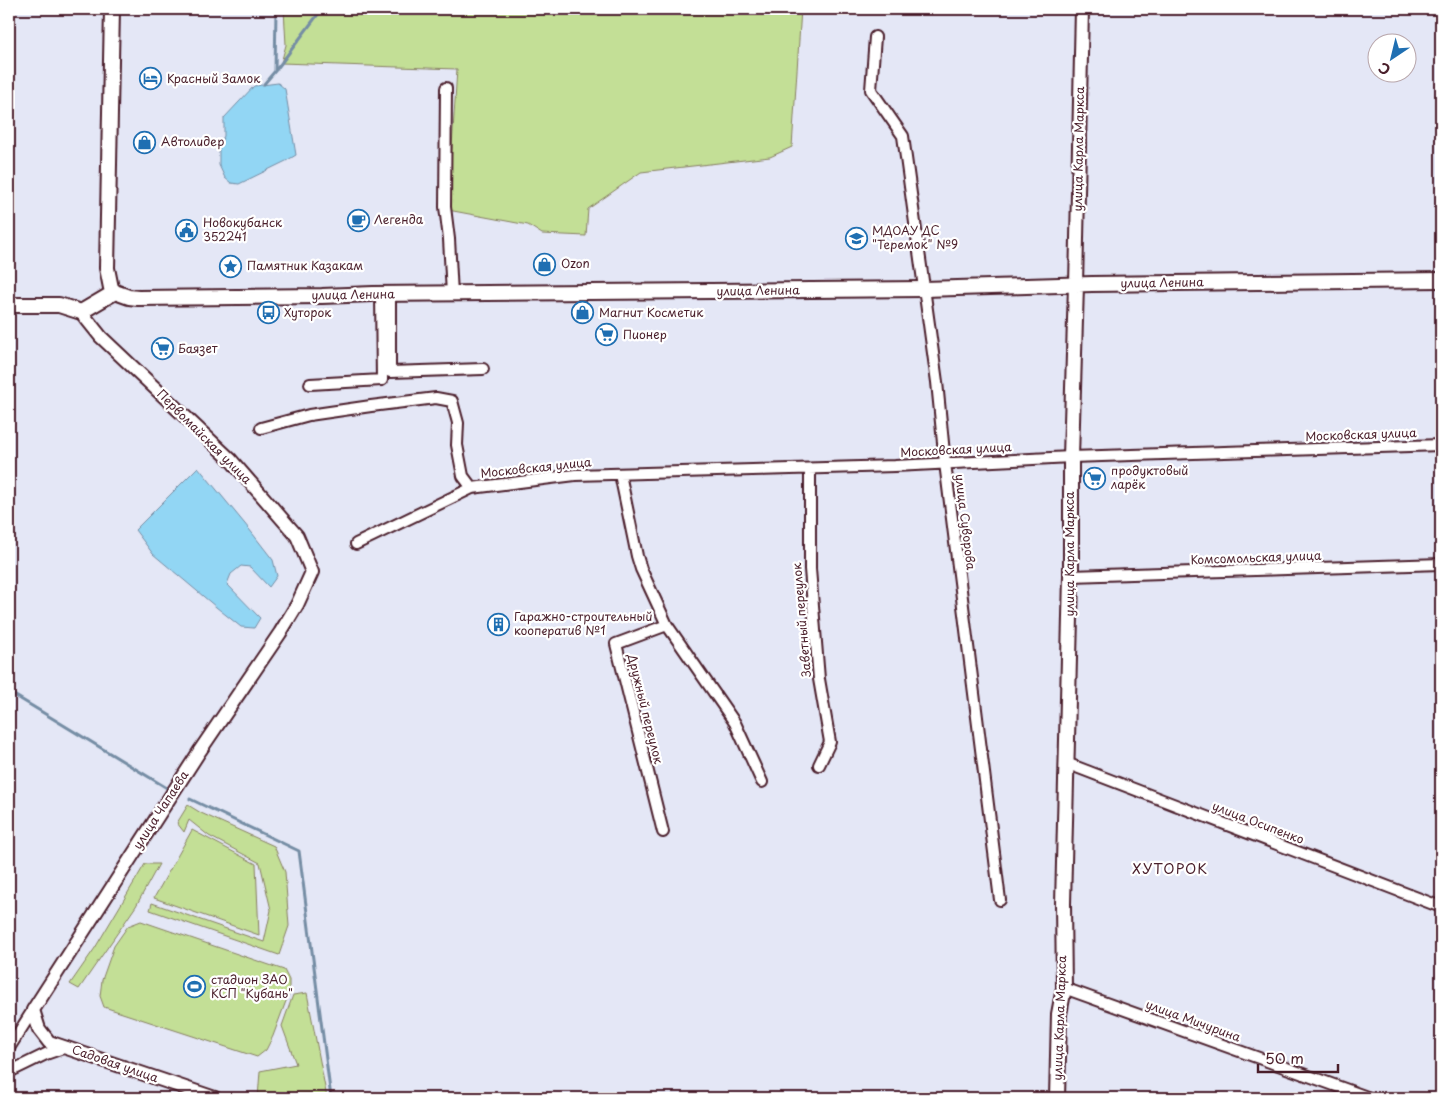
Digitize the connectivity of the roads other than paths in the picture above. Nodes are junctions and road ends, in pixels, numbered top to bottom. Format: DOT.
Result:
graph roads {
  1 [pos="112,9"];
  2 [pos="1082,9"];
  3 [pos="874,37"];
  4 [pos="446,88"];
  5 [pos="1441,280"];
  6 [pos="1076,284"];
  7 [pos="924,289"];
  8 [pos="115,292"];
  9 [pos="385,294"];
  10 [pos="452,294"];
  11 [pos="9,305"];
  12 [pos="80,312"];
  13 [pos="483,369"];
  14 [pos="310,384"];
  15 [pos="261,428"];
  16 [pos="1441,445"];
  17 [pos="1071,457"];
  18 [pos="945,463"];
  19 [pos="810,469"];
  20 [pos="620,474"];
  21 [pos="472,488"];
  22 [pos="356,544"];
  23 [pos="1441,564"];
  24 [pos="312,572"];
  25 [pos="1071,576"];
  26 [pos="667,625"];
  27 [pos="1066,763"];
  28 [pos="819,765"];
  29 [pos="762,782"];
  30 [pos="663,832"];
  31 [pos="1000,900"];
  32 [pos="1441,907"];
  33 [pos="1064,988"];
  34 [pos="32,1010"];
  35 [pos="66,1047"];
  36 [pos="9,1048"];
  37 [pos="9,1072"];
  38 [pos="208,1097"];
  39 [pos="1057,1098"];
  40 [pos="1370,1098"];
  1 -- 8 [label="main road"];
  2 -- 6 [label="street, улица Карла Маркса"];
  3 -- 7 [label="street, улица Суворова"];
  4 -- 10 [label="street"];
  5 -- 6 [label="main road, улица Ленина"];
  6 -- 7 [label="main road, улица Ленина"];
  6 -- 17 [label="main road, улица Карла Маркса"];
  7 -- 10 [label="main road, улица Ленина"];
  7 -- 18 [label="street, улица Суворова"];
  8 -- 9 [label="main road, улица Ленина"];
  8 -- 12 [label="main road"];
  9 -- 10 [label="main road, улица Ленина"];
  9 -- 13 [label="street"];
  9 -- 14 [label="street"];
  11 -- 12 [label="main road"];
  12 -- 24 [label="street, Первомайская улица"];
  15 -- 21 [label="street, Московская улица"];
  16 -- 17 [label="street, Московская улица"];
  17 -- 18 [label="street, Московская улица"];
  17 -- 25 [label="main road, улица Карла Маркса"];
  18 -- 19 [label="street, Московская улица"];
  18 -- 31 [label="street, улица Суворова"];
  19 -- 20 [label="street, Московская улица"];
  19 -- 28 [label="street, Заветный переулок"];
  20 -- 21 [label="street, Московская улица"];
  20 -- 26 [label="street"];
  21 -- 22 [label="street, Московская улица"];
  23 -- 25 [label="street, Комсомольская улица"];
  24 -- 34 [label="street, улица Чапаева"];
  25 -- 27 [label="main road, улица Карла Маркса"];
  26 -- 29 [label="street"];
  26 -- 30 [label="street, Дружный переулок"];
  27 -- 32 [label="street, улица Осипенко"];
  27 -- 33 [label="main road, улица Карла Маркса"];
  33 -- 39 [label="main road, улица Карла Маркса"];
  33 -- 40 [label="street, улица Мичурина"];
  34 -- 35 [label="street, Садовая улица"];
  34 -- 36 [label="street, улица Чапаева"];
  35 -- 37 [label="street"];
  35 -- 38 [label="street, Садовая улица"];
}
